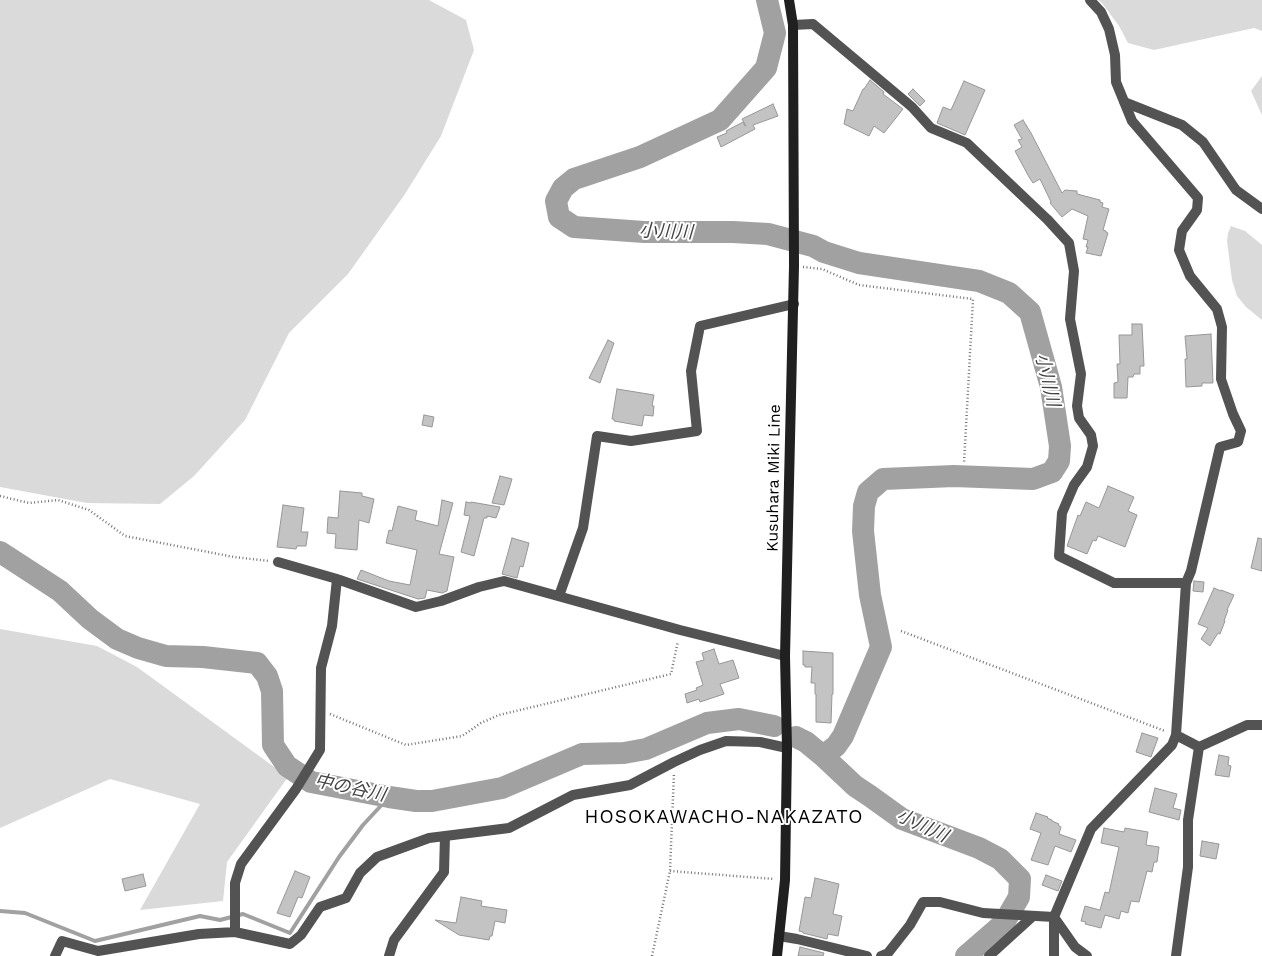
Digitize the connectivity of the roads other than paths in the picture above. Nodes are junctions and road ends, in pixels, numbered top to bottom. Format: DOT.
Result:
graph roads {
  1 [pos="789,0"];
  2 [pos="1090,0"];
  3 [pos="792,25"];
  4 [pos="1124,102"];
  5 [pos="1262,209"];
  6 [pos="794,304"];
  7 [pos="278,562"];
  8 [pos="337,579"];
  9 [pos="1186,583"];
  10 [pos="559,596"];
  11 [pos="785,656"];
  12 [pos="1262,725"];
  13 [pos="1176,736"];
  14 [pos="1199,747"];
  15 [pos="787,748"];
  16 [pos="446,836"];
  17 [pos="1033,916"];
  18 [pos="1054,918"];
  19 [pos="235,928"];
  20 [pos="779,936"];
  21 [pos="55,956"];
  22 [pos="389,956"];
  23 [pos="777,956"];
  24 [pos="867,956"];
  25 [pos="881,956"];
  26 [pos="989,956"];
  27 [pos="1054,956"];
  28 [pos="1087,956"];
  29 [pos="1176,956"];
  1 -- 3 [label="main road, Kusuhara Miki Line"];
  2 -- 4 [label="street"];
  3 -- 6 [label="main road, Kusuhara Miki Line"];
  3 -- 9 [label="street"];
  4 -- 5 [label="street"];
  4 -- 9 [label="street"];
  6 -- 10 [label="street"];
  6 -- 11 [label="main road, Kusuhara Miki Line"];
  7 -- 8 [label="street"];
  8 -- 10 [label="street"];
  8 -- 19 [label="street"];
  9 -- 13 [label="street"];
  10 -- 11 [label="street"];
  11 -- 15 [label="main road, Kusuhara Miki Line"];
  12 -- 14 [label="street"];
  13 -- 14 [label="street"];
  13 -- 18 [label="street"];
  14 -- 29 [label="street"];
  15 -- 16 [label="street"];
  15 -- 20 [label="main road, Kusuhara Miki Line"];
  16 -- 19 [label="street"];
  16 -- 22 [label="street"];
  17 -- 18 [label="street"];
  17 -- 25 [label="street"];
  17 -- 26 [label="street"];
  18 -- 27 [label="street"];
  18 -- 28 [label="street"];
  19 -- 21 [label="street"];
  20 -- 23 [label="main road, Kusuhara Miki Line"];
  20 -- 24 [label="street"];
}
